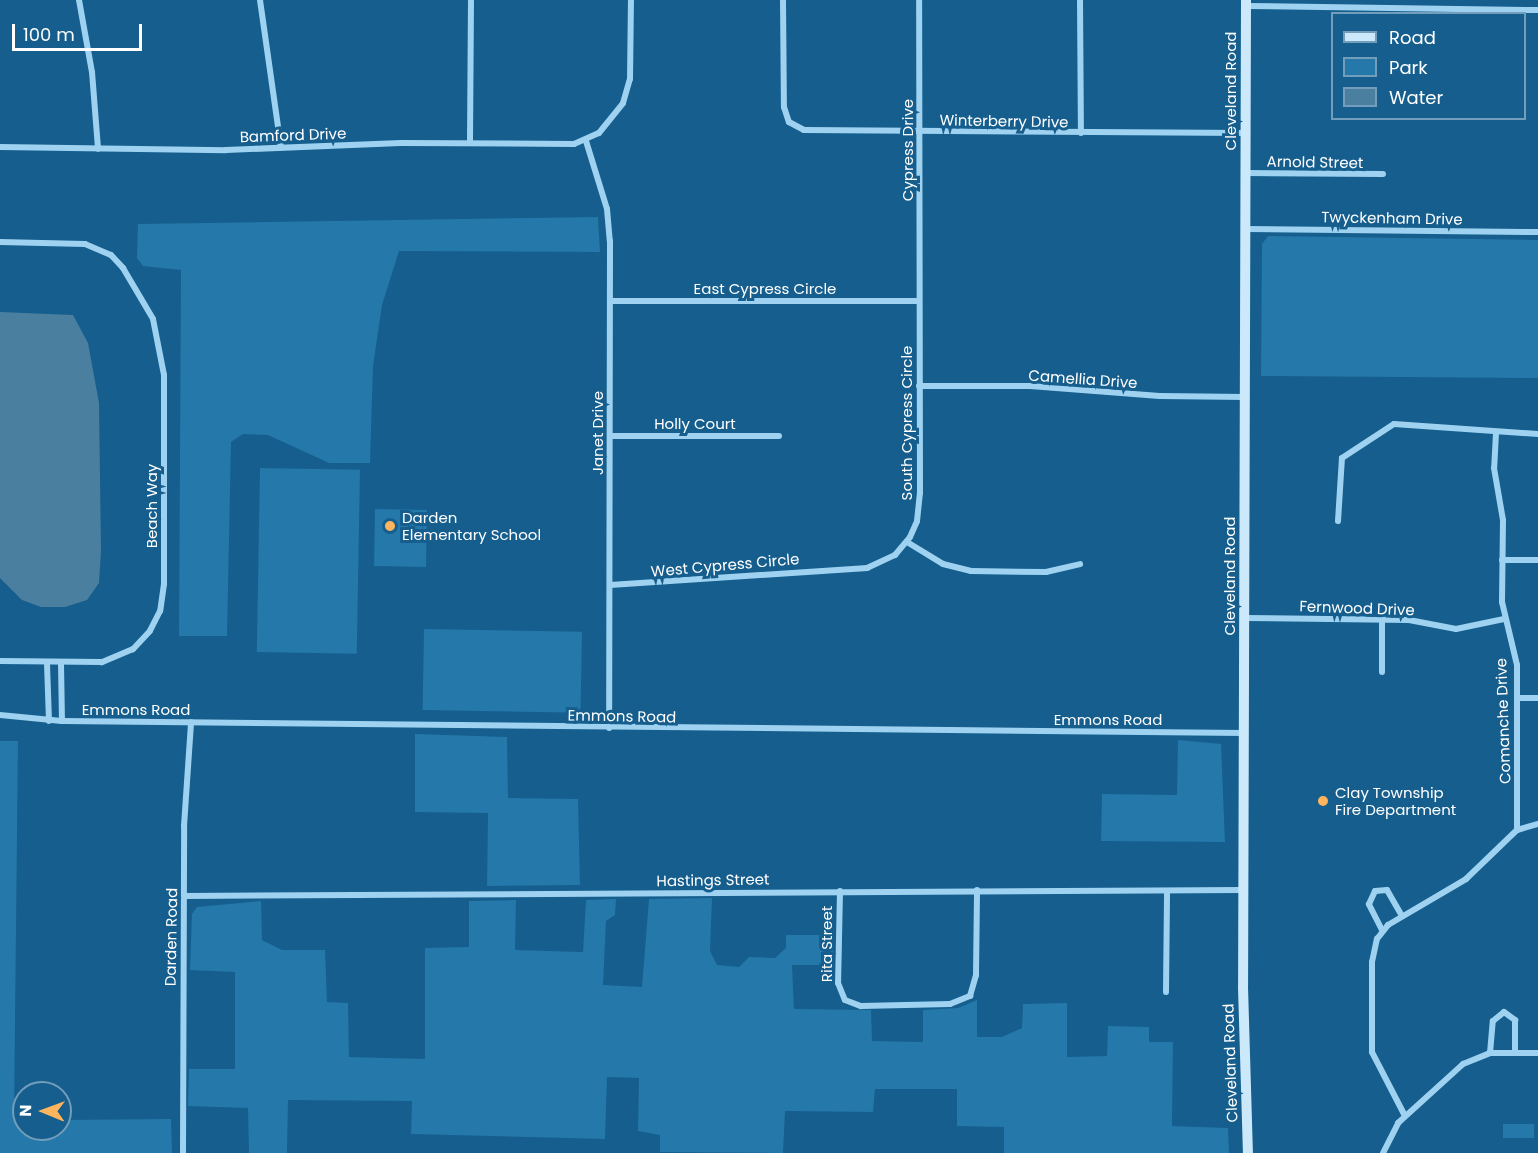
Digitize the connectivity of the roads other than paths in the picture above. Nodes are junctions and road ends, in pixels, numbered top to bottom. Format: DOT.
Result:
graph roads {
  1 [pos="80,0"];
  2 [pos="260,0"];
  3 [pos="471,0"];
  4 [pos="631,0"];
  5 [pos="783,0"];
  6 [pos="919,0"];
  7 [pos="1080,0"];
  8 [pos="1246,3"];
  9 [pos="1538,10"];
  10 [pos="920,132"];
  11 [pos="1081,133"];
  12 [pos="1246,133"];
  13 [pos="586,141"];
  14 [pos="470,142"];
  15 [pos="0,147"];
  16 [pos="280,148"];
  17 [pos="98,149"];
  18 [pos="1246,173"];
  19 [pos="1383,174"];
  20 [pos="1246,229"];
  21 [pos="1538,232"];
  22 [pos="0,242"];
  23 [pos="610,301"];
  24 [pos="920,301"];
  25 [pos="919,386"];
  26 [pos="1246,397"];
  27 [pos="1496,434"];
  28 [pos="1538,434"];
  29 [pos="610,436"];
  30 [pos="779,436"];
  31 [pos="1338,521"];
  32 [pos="907,542"];
  33 [pos="1502,560"];
  34 [pos="1538,560"];
  35 [pos="1080,564"];
  36 [pos="610,585"];
  37 [pos="1245,618"];
  38 [pos="1504,619"];
  39 [pos="1382,620"];
  40 [pos="0,661"];
  41 [pos="47,664"];
  42 [pos="61,664"];
  43 [pos="1382,672"];
  44 [pos="1517,698"];
  45 [pos="1538,698"];
  46 [pos="0,715"];
  47 [pos="49,721"];
  48 [pos="62,721"];
  49 [pos="191,722"];
  50 [pos="609,728"];
  51 [pos="1244,733"];
  52 [pos="1538,824"];
  53 [pos="1517,830"];
  54 [pos="977,890"];
  55 [pos="1243,890"];
  56 [pos="840,891"];
  57 [pos="1167,891"];
  58 [pos="184,896"];
  59 [pos="1402,916"];
  60 [pos="1382,930"];
  61 [pos="1166,992"];
  62 [pos="1490,1053"];
  63 [pos="1515,1053"];
  64 [pos="1538,1053"];
  65 [pos="1405,1116"];
  66 [pos="183,1153"];
  67 [pos="1248,1153"];
  68 [pos="1383,1153"];
  1 -- 17 [label="street"];
  2 -- 16 [label="street"];
  3 -- 14 [label="street"];
  4 -- 13 [label="street"];
  5 -- 10 [label="street, Winterberry Drive"];
  6 -- 10 [label="street, Cypress Drive"];
  7 -- 11 [label="street"];
  8 -- 9 [label="street"];
  8 -- 12 [label="main road, Cleveland Road"];
  10 -- 11 [label="street, Winterberry Drive"];
  10 -- 24 [label="street, Cypress Drive"];
  11 -- 12 [label="street, Winterberry Drive"];
  12 -- 18 [label="main road, Cleveland Road"];
  13 -- 14 [label="street, Bamford Drive"];
  13 -- 23 [label="street, Janet Drive"];
  14 -- 16 [label="street, Bamford Drive"];
  15 -- 17 [label="street, Bamford Drive"];
  16 -- 17 [label="street, Bamford Drive"];
  18 -- 19 [label="street, Arnold Street"];
  18 -- 20 [label="main road, Cleveland Road"];
  20 -- 21 [label="street, Twyckenham Drive"];
  20 -- 26 [label="main road, Cleveland Road"];
  22 -- 42 [label="street, Beach Way"];
  23 -- 24 [label="street, East Cypress Circle"];
  23 -- 29 [label="street, Janet Drive"];
  24 -- 25 [label="street, South Cypress Circle"];
  25 -- 26 [label="street, Camellia Drive"];
  25 -- 32 [label="street, South Cypress Circle"];
  26 -- 37 [label="main road, Cleveland Road"];
  27 -- 28 [label="street"];
  27 -- 31 [label="street"];
  27 -- 33 [label="street, Comanche Drive"];
  29 -- 30 [label="street, Holly Court"];
  29 -- 36 [label="street, Janet Drive"];
  32 -- 35 [label="street"];
  32 -- 36 [label="street, West Cypress Circle"];
  33 -- 34 [label="street"];
  33 -- 38 [label="street, Comanche Drive"];
  36 -- 50 [label="street, Janet Drive"];
  37 -- 39 [label="street, Fernwood Drive"];
  37 -- 51 [label="main road, Cleveland Road"];
  38 -- 39 [label="street, Fernwood Drive"];
  38 -- 44 [label="street, Comanche Drive"];
  39 -- 43 [label="street"];
  40 -- 41 [label="street, Beach Way"];
  41 -- 42 [label="street, Beach Way"];
  41 -- 47 [label="street"];
  42 -- 48 [label="street"];
  44 -- 45 [label="street"];
  44 -- 53 [label="street, Comanche Drive"];
  46 -- 47 [label="street, Emmons Road"];
  47 -- 48 [label="street, Emmons Road"];
  48 -- 49 [label="street, Emmons Road"];
  49 -- 50 [label="street, Emmons Road"];
  49 -- 58 [label="street, Darden Road"];
  50 -- 51 [label="street, Emmons Road"];
  51 -- 55 [label="main road, Cleveland Road"];
  52 -- 53 [label="street"];
  53 -- 59 [label="street"];
  54 -- 56 [label="street, Hastings Street"];
  54 -- 56 [label="street, Rita Street"];
  54 -- 57 [label="street, Hastings Street"];
  55 -- 57 [label="street, Hastings Street"];
  55 -- 67 [label="main road, Cleveland Road"];
  56 -- 58 [label="street, Hastings Street"];
  57 -- 61 [label="street"];
  58 -- 66 [label="street, Darden Road"];
  59 -- 60 [label="street"];
  59 -- 60 [label="street"];
  60 -- 65 [label="street"];
  62 -- 63 [label="street"];
  62 -- 63 [label="street"];
  62 -- 65 [label="street"];
  63 -- 64 [label="street"];
  65 -- 68 [label="street"];
}
